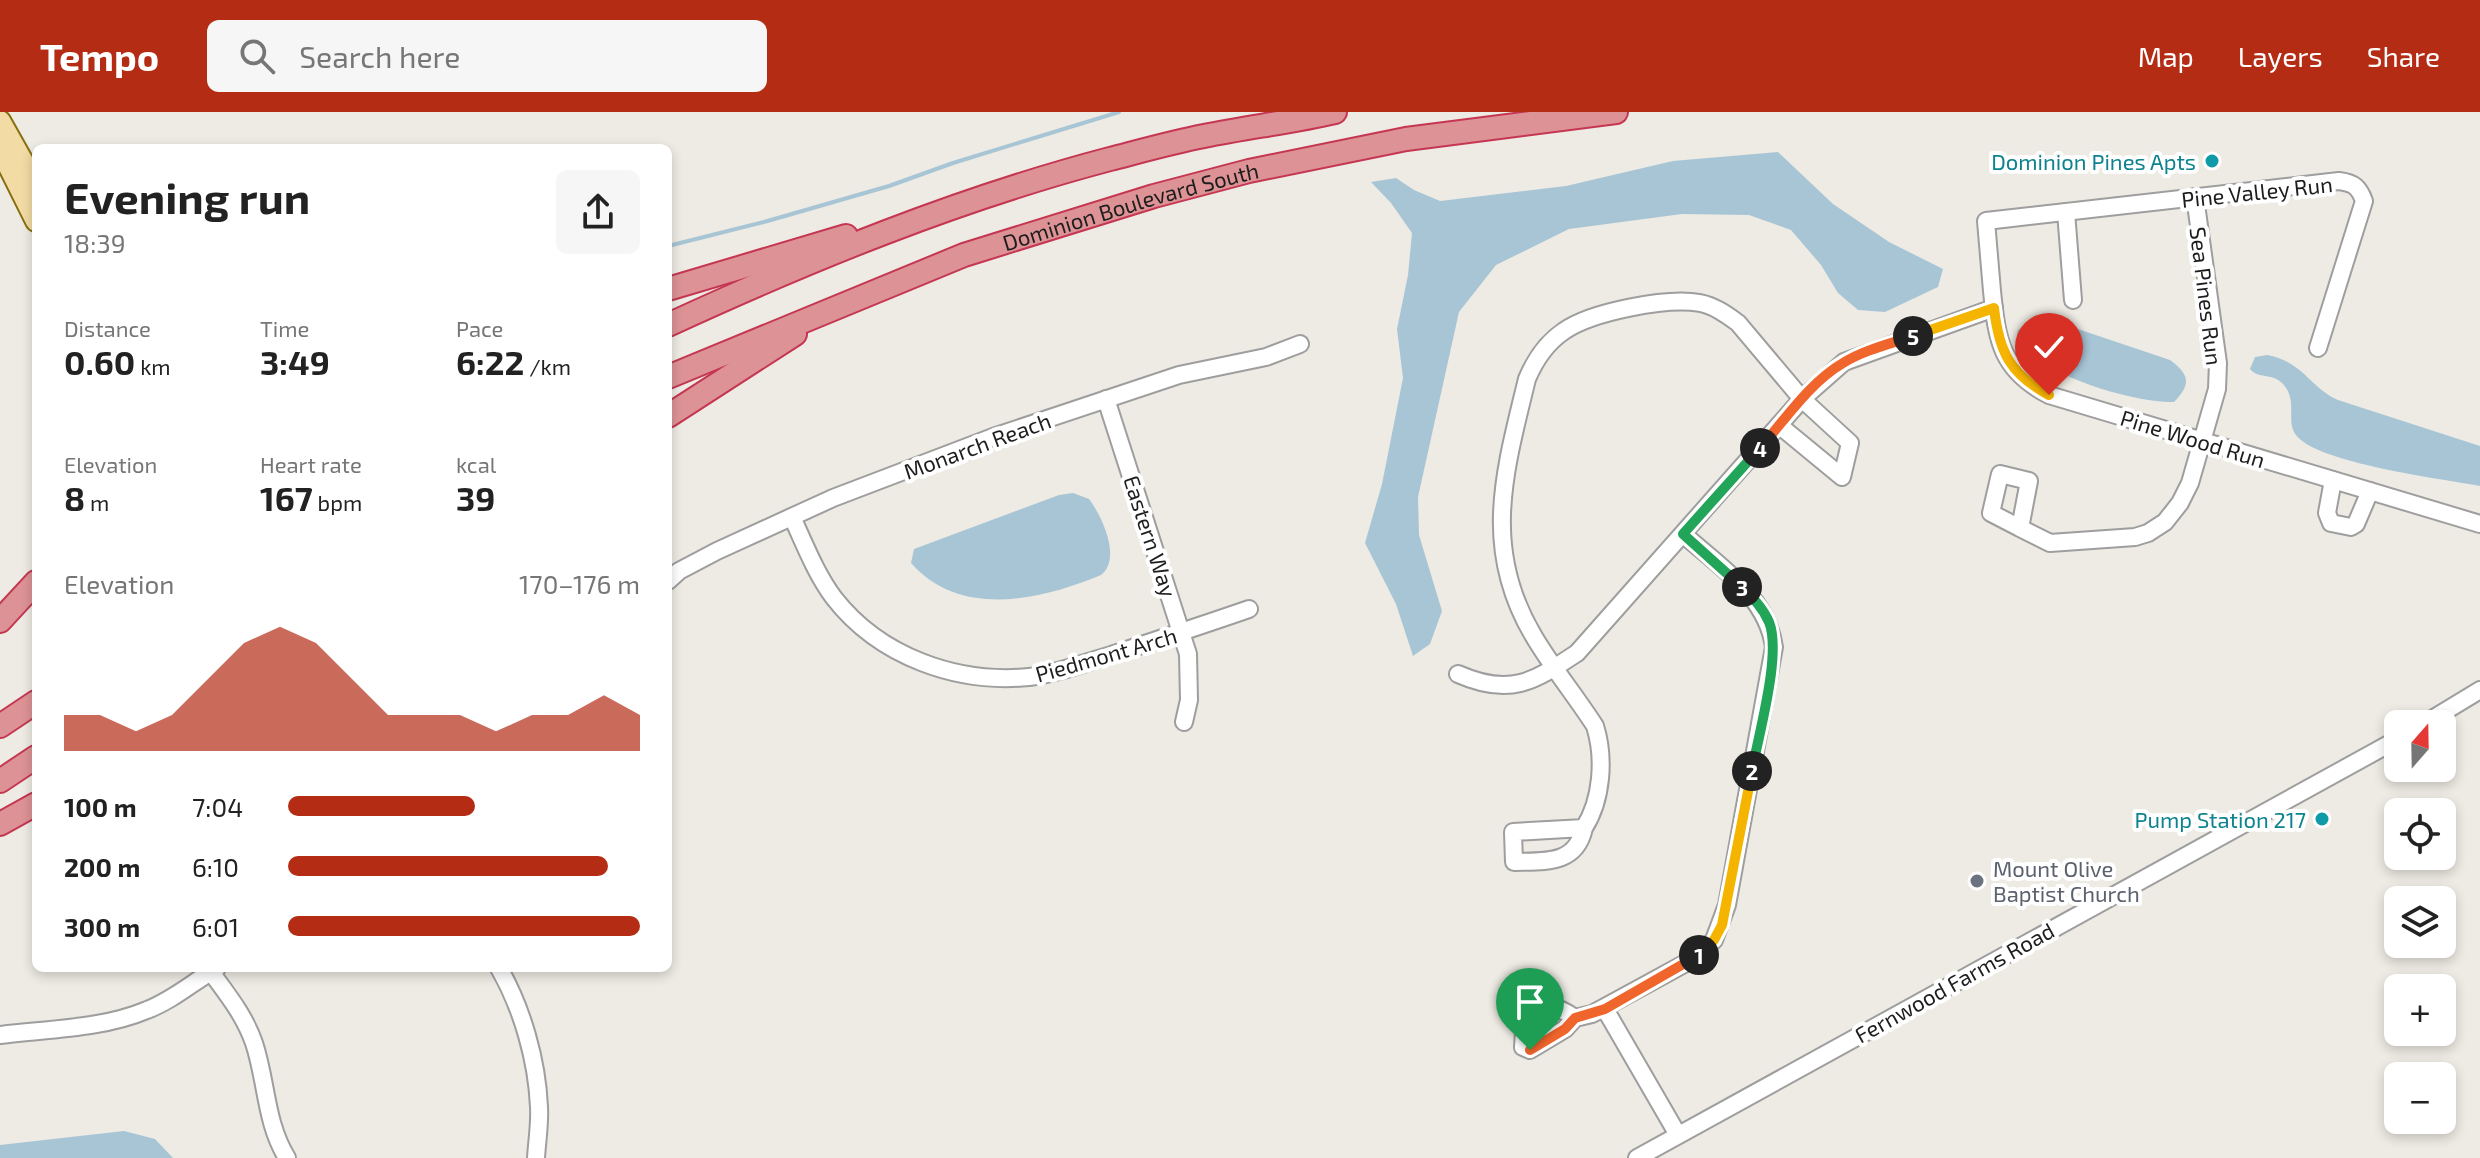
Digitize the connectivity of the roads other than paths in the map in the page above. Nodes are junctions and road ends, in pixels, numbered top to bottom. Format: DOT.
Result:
graph roads {
  1 [pos="1335,112"];
  2 [pos="1616,112"];
  3 [pos="0,121"];
  4 [pos="0,149"];
  5 [pos="32,178"];
  6 [pos="2195,197"];
  7 [pos="2066,212"];
  8 [pos="32,213"];
  9 [pos="925,216"];
  10 [pos="1986,221"];
  11 [pos="672,288"];
  12 [pos="851,300"];
  13 [pos="2073,300"];
  14 [pos="1994,308"];
  15 [pos="672,323"];
  16 [pos="1300,344"];
  17 [pos="2318,348"];
  18 [pos="672,375"];
  19 [pos="1106,399"];
  20 [pos="1802,399"];
  21 [pos="672,413"];
  22 [pos="1780,426"];
  23 [pos="2202,441"];
  24 [pos="2333,480"];
  25 [pos="2370,491"];
  26 [pos="792,517"];
  27 [pos="2480,524"];
  28 [pos="2020,528"];
  29 [pos="1683,534"];
  30 [pos="672,577"];
  31 [pos="32,586"];
  32 [pos="1249,609"];
  33 [pos="0,621"];
  34 [pos="1182,632"];
  35 [pos="1555,667"];
  36 [pos="1458,674"];
  37 [pos="2480,690"];
  38 [pos="32,705"];
  39 [pos="2447,710"];
  40 [pos="1184,722"];
  41 [pos="0,726"];
  42 [pos="2384,747"];
  43 [pos="32,760"];
  44 [pos="0,781"];
  45 [pos="32,806"];
  46 [pos="0,824"];
  47 [pos="1584,828"];
  48 [pos="208,972"];
  49 [pos="214,972"];
  50 [pos="501,972"];
  51 [pos="1605,1009"];
  52 [pos="1575,1018"];
  53 [pos="0,1035"];
  54 [pos="1678,1135"];
  55 [pos="287,1158"];
  56 [pos="536,1158"];
  57 [pos="1637,1158"];
  1 -- 9 [label="highway, Dominion Boulevard South"];
  2 -- 12 [label="highway, Dominion Boulevard South"];
  3 -- 5 [label="main road"];
  4 -- 8 [label="main road"];
  6 -- 7 [label="street, Pine Valley Run"];
  6 -- 17 [label="street, Pine Valley Run"];
  6 -- 23 [label="street, Sea Pines Run"];
  7 -- 10 [label="street, Pine Valley Run"];
  7 -- 13 [label="street"];
  9 -- 11 [label="highway"];
  9 -- 15 [label="highway, Dominion Boulevard South"];
  10 -- 14 [label="street, Pine Wood Run"];
  12 -- 18 [label="highway, Dominion Boulevard South"];
  12 -- 21 [label="highway"];
  14 -- 20 [label="street"];
  14 -- 23 [label="street, Pine Wood Run"];
  16 -- 19 [label="street, Monarch Reach"];
  19 -- 26 [label="street, Monarch Reach"];
  19 -- 34 [label="street, Eastern Way"];
  20 -- 22 [label="street"];
  20 -- 22 [label="street"];
  20 -- 35 [label="street"];
  22 -- 29 [label="street"];
  23 -- 24 [label="street, Pine Wood Run"];
  23 -- 28 [label="street, Sea Pines Run"];
  24 -- 25 [label="street, Pine Wood Run"];
  24 -- 25 [label="street"];
  25 -- 27 [label="street, Pine Wood Run"];
  26 -- 30 [label="street, Monarch Reach"];
  26 -- 34 [label="street, Piedmont Arch"];
  29 -- 35 [label="street"];
  29 -- 51 [label="street"];
  31 -- 33 [label="highway"];
  32 -- 34 [label="street, Piedmont Arch"];
  34 -- 40 [label="street, Eastern Way"];
  35 -- 36 [label="street"];
  35 -- 47 [label="street"];
  37 -- 39 [label="street"];
  38 -- 41 [label="highway"];
  42 -- 54 [label="street, Fernwood Farms Road"];
  43 -- 44 [label="highway"];
  45 -- 46 [label="highway"];
  48 -- 53 [label="street"];
  49 -- 55 [label="street"];
  50 -- 56 [label="street"];
  51 -- 52 [label="street"];
  51 -- 54 [label="street"];
  54 -- 57 [label="street, Fernwood Farms Road"];
}
